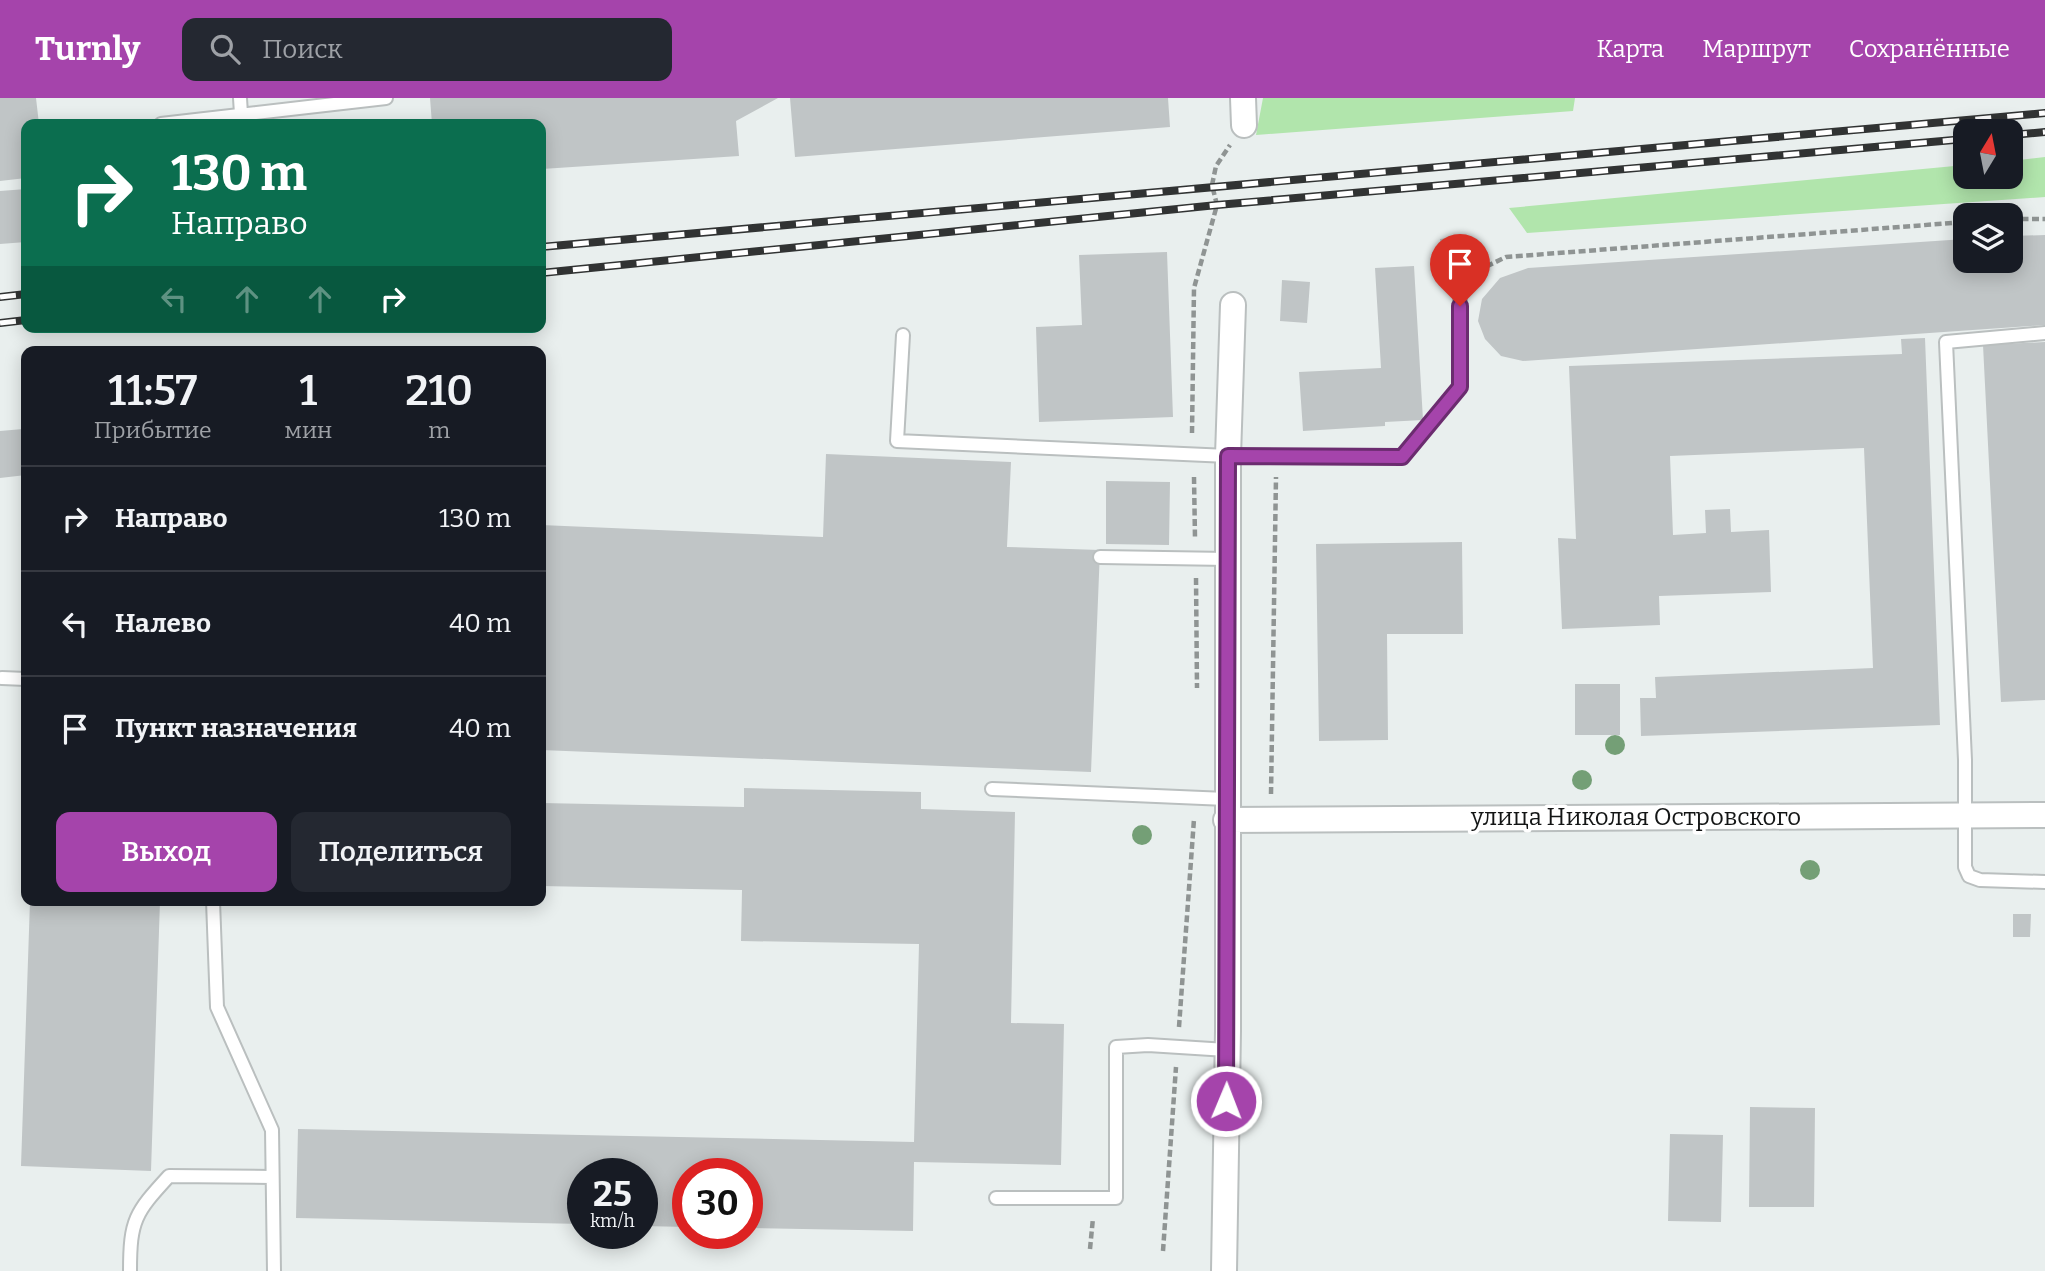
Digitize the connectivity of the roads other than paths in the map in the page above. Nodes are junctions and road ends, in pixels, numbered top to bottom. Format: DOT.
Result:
graph roads {
  1 [pos="240,98"];
  2 [pos="386,98"];
  3 [pos="1243,98"];
  4 [pos="241,114"];
  5 [pos="201,119"];
  6 [pos="1244,125"];
  7 [pos="1460,279"];
  8 [pos="1233,305"];
  9 [pos="2045,333"];
  10 [pos="903,335"];
  11 [pos="1228,456"];
  12 [pos="1100,557"];
  13 [pos="1228,559"];
  14 [pos="2,678"];
  15 [pos="21,679"];
  16 [pos="992,789"];
  17 [pos="1226,809"];
  18 [pos="1967,814"];
  19 [pos="2045,815"];
  20 [pos="2045,881"];
  21 [pos="213,906"];
  22 [pos="1227,1051"];
  23 [pos="271,1177"];
  24 [pos="996,1198"];
  25 [pos="130,1271"];
  26 [pos="274,1271"];
  27 [pos="1224,1271"];
  1 -- 4 [label="lane"];
  2 -- 4 [label="lane"];
  3 -- 6 [label="street"];
  4 -- 5 [label="lane"];
  7 -- 11 [label="lane"];
  8 -- 11 [label="street"];
  9 -- 18 [label="lane"];
  10 -- 11 [label="lane"];
  11 -- 13 [label="street"];
  12 -- 13 [label="lane"];
  13 -- 17 [label="street"];
  14 -- 15 [label="lane"];
  16 -- 17 [label="lane"];
  17 -- 18 [label="street, улица Николая Островского"];
  17 -- 22 [label="street"];
  18 -- 19 [label="street, улица Николая Островского"];
  18 -- 20 [label="lane"];
  21 -- 23 [label="lane"];
  22 -- 24 [label="lane"];
  22 -- 27 [label="street"];
  23 -- 25 [label="lane"];
  23 -- 26 [label="lane"];
}
